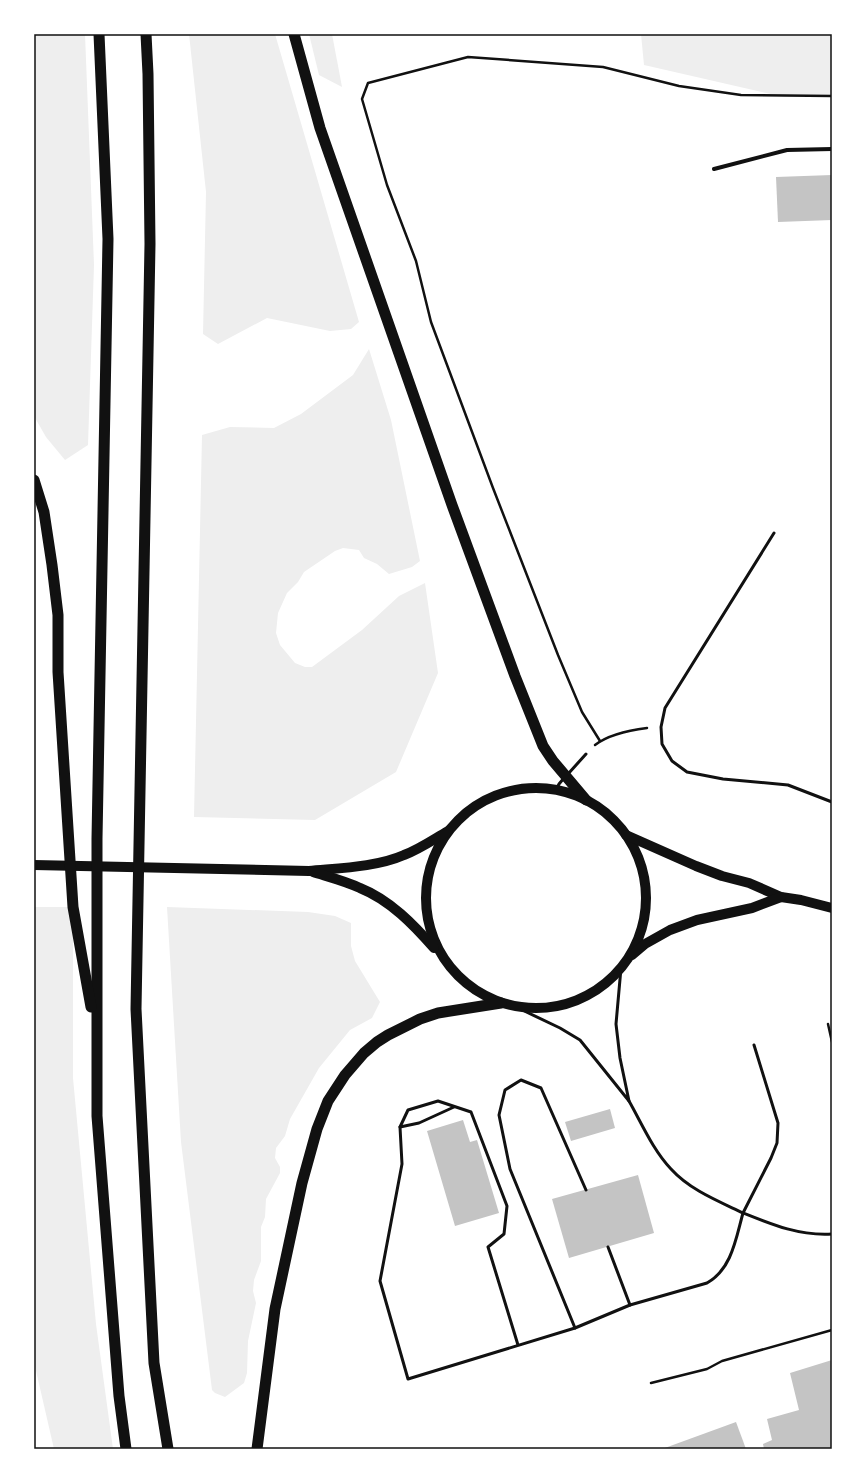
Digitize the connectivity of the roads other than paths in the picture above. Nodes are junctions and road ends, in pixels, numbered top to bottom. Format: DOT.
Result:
graph roads {
  1 [pos="99,34"];
  2 [pos="146,34"];
  3 [pos="294,34"];
  4 [pos="832,149"];
  5 [pos="714,168"];
  6 [pos="34,480"];
  7 [pos="774,533"];
  8 [pos="586,754"];
  9 [pos="565,776"];
  10 [pos="556,790"];
  11 [pos="586,800"];
  12 [pos="832,802"];
  13 [pos="449,830"];
  14 [pos="626,835"];
  15 [pos="34,865"];
  16 [pos="309,871"];
  17 [pos="781,898"];
  18 [pos="832,908"];
  19 [pos="441,956"];
  20 [pos="627,959"];
  21 [pos="621,968"];
  22 [pos="501,1003"];
  23 [pos="516,1007"];
  24 [pos="96,1038"];
  25 [pos="754,1045"];
  26 [pos="629,1101"];
  27 [pos="455,1107"];
  28 [pos="400,1127"];
  29 [pos="586,1190"];
  30 [pos="744,1213"];
  31 [pos="832,1234"];
  32 [pos="608,1247"];
  33 [pos="630,1305"];
  34 [pos="574,1328"];
  35 [pos="518,1345"];
  36 [pos="126,1449"];
  37 [pos="168,1449"];
  38 [pos="257,1449"];
  1 -- 24 [label="highway"];
  2 -- 37 [label="highway"];
  3 -- 9 [label="highway"];
  4 -- 5 [label="street"];
  6 -- 24 [label="highway"];
  7 -- 12 [label="lane"];
  8 -- 9 [label="lane"];
  9 -- 10 [label="lane"];
  9 -- 11 [label="highway"];
  10 -- 11 [label="main road"];
  10 -- 13 [label="main road"];
  11 -- 14 [label="main road"];
  13 -- 16 [label="main road"];
  13 -- 19 [label="main road"];
  14 -- 17 [label="main road"];
  14 -- 20 [label="main road"];
  15 -- 16 [label="main road"];
  16 -- 19 [label="main road"];
  17 -- 18 [label="main road"];
  17 -- 20 [label="main road"];
  19 -- 22 [label="main road"];
  20 -- 21 [label="main road"];
  21 -- 23 [label="main road"];
  21 -- 26 [label="lane"];
  22 -- 23 [label="main road"];
  22 -- 38 [label="highway"];
  23 -- 26 [label="lane"];
  24 -- 36 [label="highway"];
  25 -- 30 [label="lane"];
  26 -- 30 [label="lane"];
  27 -- 28 [label="lane"];
  27 -- 28 [label="lane"];
  27 -- 35 [label="lane"];
  28 -- 35 [label="lane"];
  29 -- 34 [label="lane"];
  30 -- 31 [label="lane"];
  30 -- 33 [label="lane"];
  32 -- 33 [label="lane"];
  33 -- 34 [label="lane"];
  34 -- 35 [label="lane"];
}
